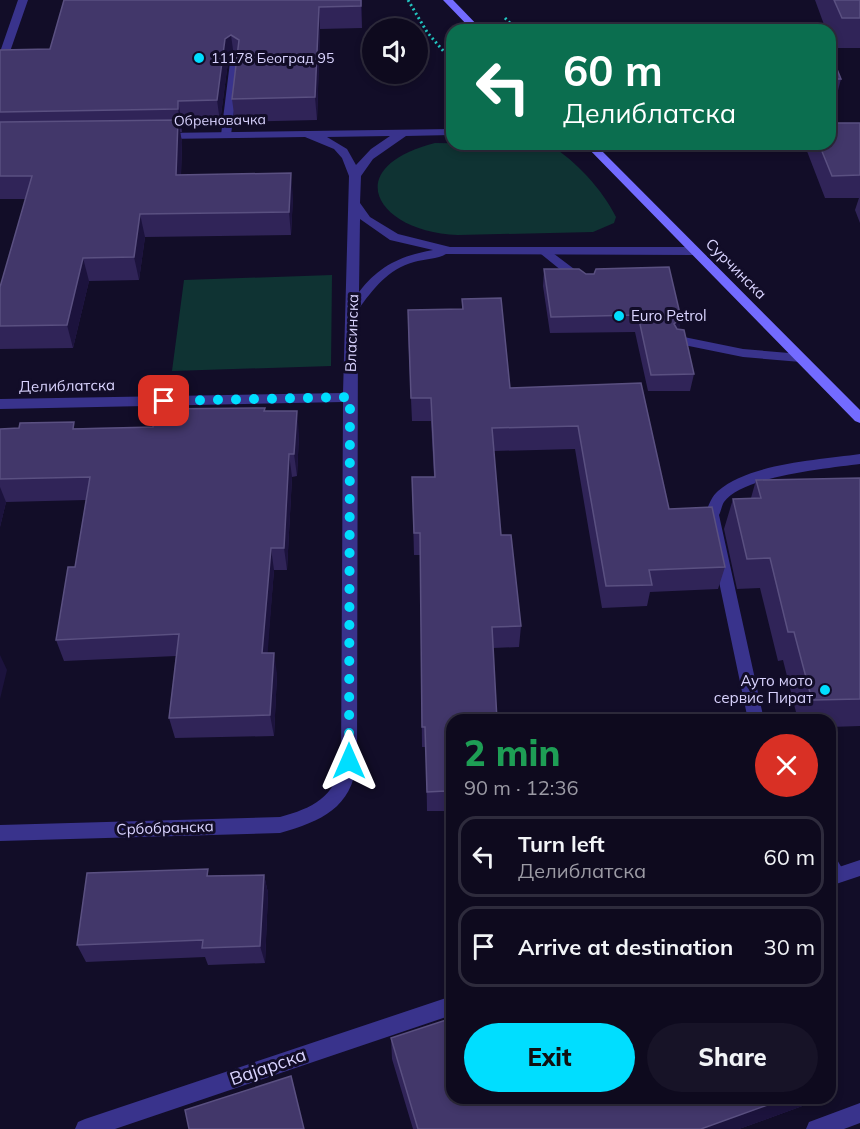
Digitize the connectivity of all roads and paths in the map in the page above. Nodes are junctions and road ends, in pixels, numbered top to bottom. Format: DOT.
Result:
graph roads {
  1 [pos="23,0"];
  2 [pos="408,0"];
  3 [pos="448,0"];
  4 [pos="471,24"];
  5 [pos="446,54"];
  6 [pos="235,63"];
  7 [pos="0,66"];
  8 [pos="404,132"];
  9 [pos="446,132"];
  10 [pos="305,134"];
  11 [pos="226,135"];
  12 [pos="155,136"];
  13 [pos="595,150"];
  14 [pos="355,176"];
  15 [pos="354,203"];
  16 [pos="450,251"];
  17 [pos="545,251"];
  18 [pos="694,251"];
  19 [pos="588,285"];
  20 [pos="353,308"];
  21 [pos="679,340"];
  22 [pos="801,358"];
  23 [pos="350,397"];
  24 [pos="0,404"];
  25 [pos="860,418"];
  26 [pos="860,459"];
  27 [pos="755,714"];
  28 [pos="325,806"];
  29 [pos="0,833"];
  30 [pos="860,868"];
  31 [pos="836,871"];
  32 [pos="446,1007"];
  33 [pos="860,1113"];
  34 [pos="85,1129"];
  35 [pos="816,1129"];
  1 -- 7 [label="street"];
  2 -- 5 [label="path"];
  3 -- 4 [label="main road"];
  6 -- 11 [label="street"];
  8 -- 9 [label="street, Обреновачка"];
  8 -- 10 [label="street, Обреновачка"];
  8 -- 14 [label="street"];
  10 -- 11 [label="street, Обреновачка"];
  10 -- 14 [label="street, Власинска"];
  11 -- 12 [label="street, Обреновачка"];
  13 -- 18 [label="main road, Сурчинска"];
  14 -- 15 [label="street, Власинска"];
  15 -- 16 [label="street"];
  15 -- 20 [label="street, Власинска"];
  16 -- 17 [label="street"];
  16 -- 20 [label="street"];
  17 -- 18 [label="street"];
  17 -- 19 [label="street"];
  18 -- 22 [label="main road, Сурчинска"];
  20 -- 23 [label="street, Власинска"];
  21 -- 22 [label="street"];
  22 -- 25 [label="main road, Сурчинска"];
  23 -- 24 [label="street, Делиблатска"];
  23 -- 28 [label="street, Власинска"];
  26 -- 27 [label="street"];
  28 -- 29 [label="street, Србобранска"];
  30 -- 31 [label="street"];
  32 -- 34 [label="street, Вајарска"];
  33 -- 35 [label="street"];
}
